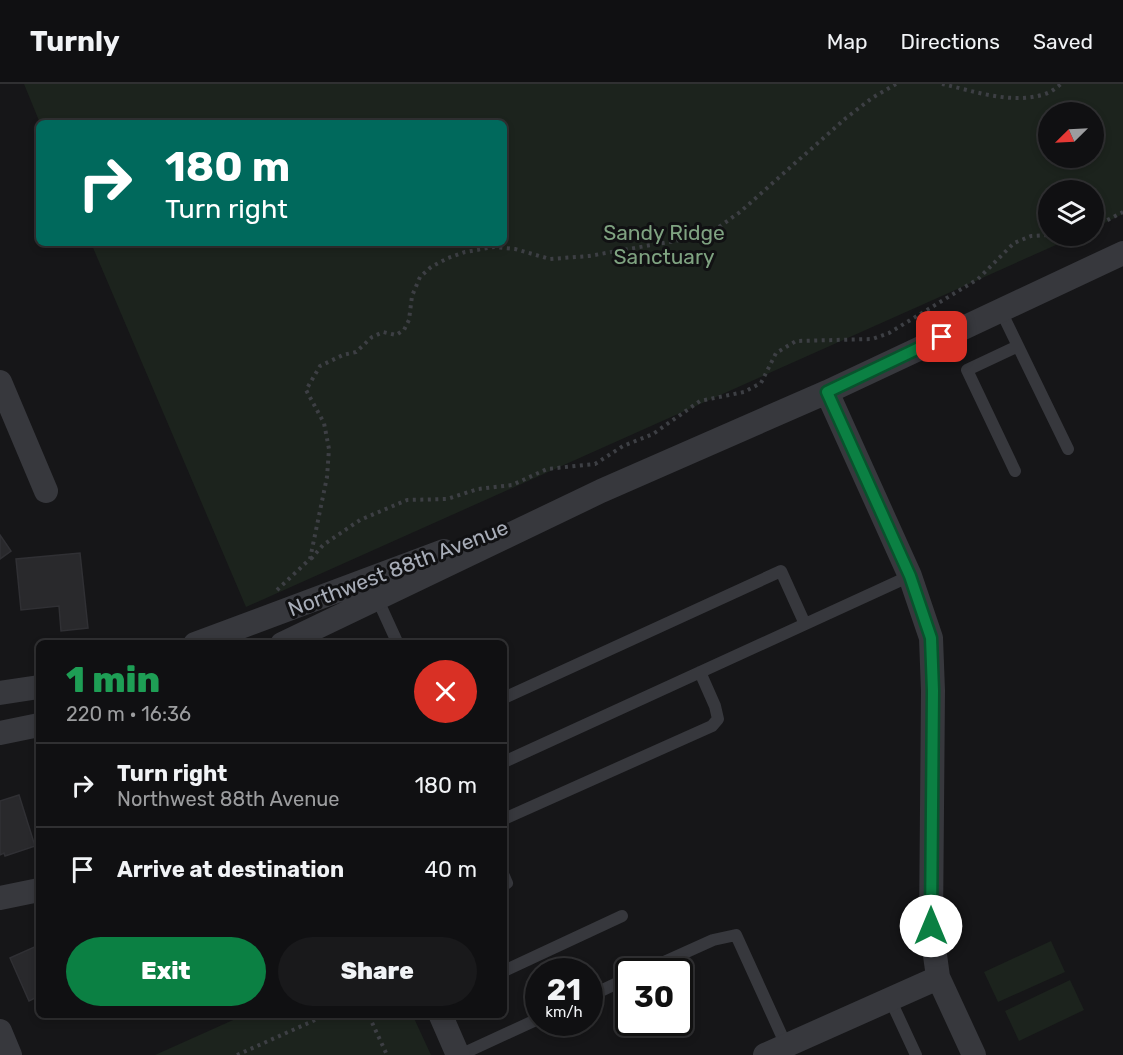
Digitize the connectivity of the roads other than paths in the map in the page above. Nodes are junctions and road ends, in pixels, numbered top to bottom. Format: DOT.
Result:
graph roads {
  1 [pos="1123,253"];
  2 [pos="1000,309"];
  3 [pos="1018,346"];
  4 [pos="0,382"];
  5 [pos="827,392"];
  6 [pos="1068,449"];
  7 [pos="1015,471"];
  8 [pos="46,491"];
  9 [pos="601,491"];
  10 [pos="910,576"];
  11 [pos="378,598"];
  12 [pos="269,617"];
  13 [pos="805,624"];
  14 [pos="206,640"];
  15 [pos="280,640"];
  16 [pos="290,640"];
  17 [pos="396,640"];
  18 [pos="700,672"];
  19 [pos="36,687"];
  20 [pos="0,693"];
  21 [pos="507,697"];
  22 [pos="36,726"];
  23 [pos="0,733"];
  24 [pos="507,761"];
  25 [pos="507,818"];
  26 [pos="36,891"];
  27 [pos="0,898"];
  28 [pos="621,916"];
  29 [pos="673,958"];
  30 [pos="507,971"];
  31 [pos="938,976"];
  32 [pos="890,999"];
  33 [pos="442,1018"];
  34 [pos="525,1025"];
  35 [pos="0,1031"];
  36 [pos="776,1050"];
  37 [pos="10,1055"];
  38 [pos="459,1055"];
  39 [pos="916,1055"];
  40 [pos="974,1055"];
  1 -- 2 [label="street, Northwest 88th Avenue"];
  2 -- 3 [label="lane"];
  2 -- 5 [label="street, Northwest 88th Avenue"];
  3 -- 6 [label="lane"];
  3 -- 7 [label="lane"];
  4 -- 8 [label="street"];
  5 -- 9 [label="street, Northwest 88th Avenue"];
  5 -- 10 [label="street"];
  9 -- 11 [label="street, Northwest 88th Avenue"];
  9 -- 12 [label="street, Northwest 88th Avenue"];
  10 -- 13 [label="lane"];
  10 -- 31 [label="street"];
  11 -- 16 [label="street, Northwest 88th Avenue"];
  11 -- 17 [label="lane"];
  12 -- 14 [label="street, Northwest 88th Avenue"];
  12 -- 15 [label="street"];
  13 -- 18 [label="lane"];
  13 -- 21 [label="lane"];
  18 -- 24 [label="lane"];
  18 -- 25 [label="lane"];
  19 -- 20 [label="street"];
  22 -- 23 [label="street"];
  26 -- 27 [label="street"];
  28 -- 30 [label="lane"];
  29 -- 36 [label="lane"];
  31 -- 32 [label="street"];
  31 -- 40 [label="street"];
  32 -- 36 [label="street"];
  32 -- 39 [label="lane"];
  33 -- 38 [label="street"];
  34 -- 38 [label="lane"];
  35 -- 37 [label="street"];
}
